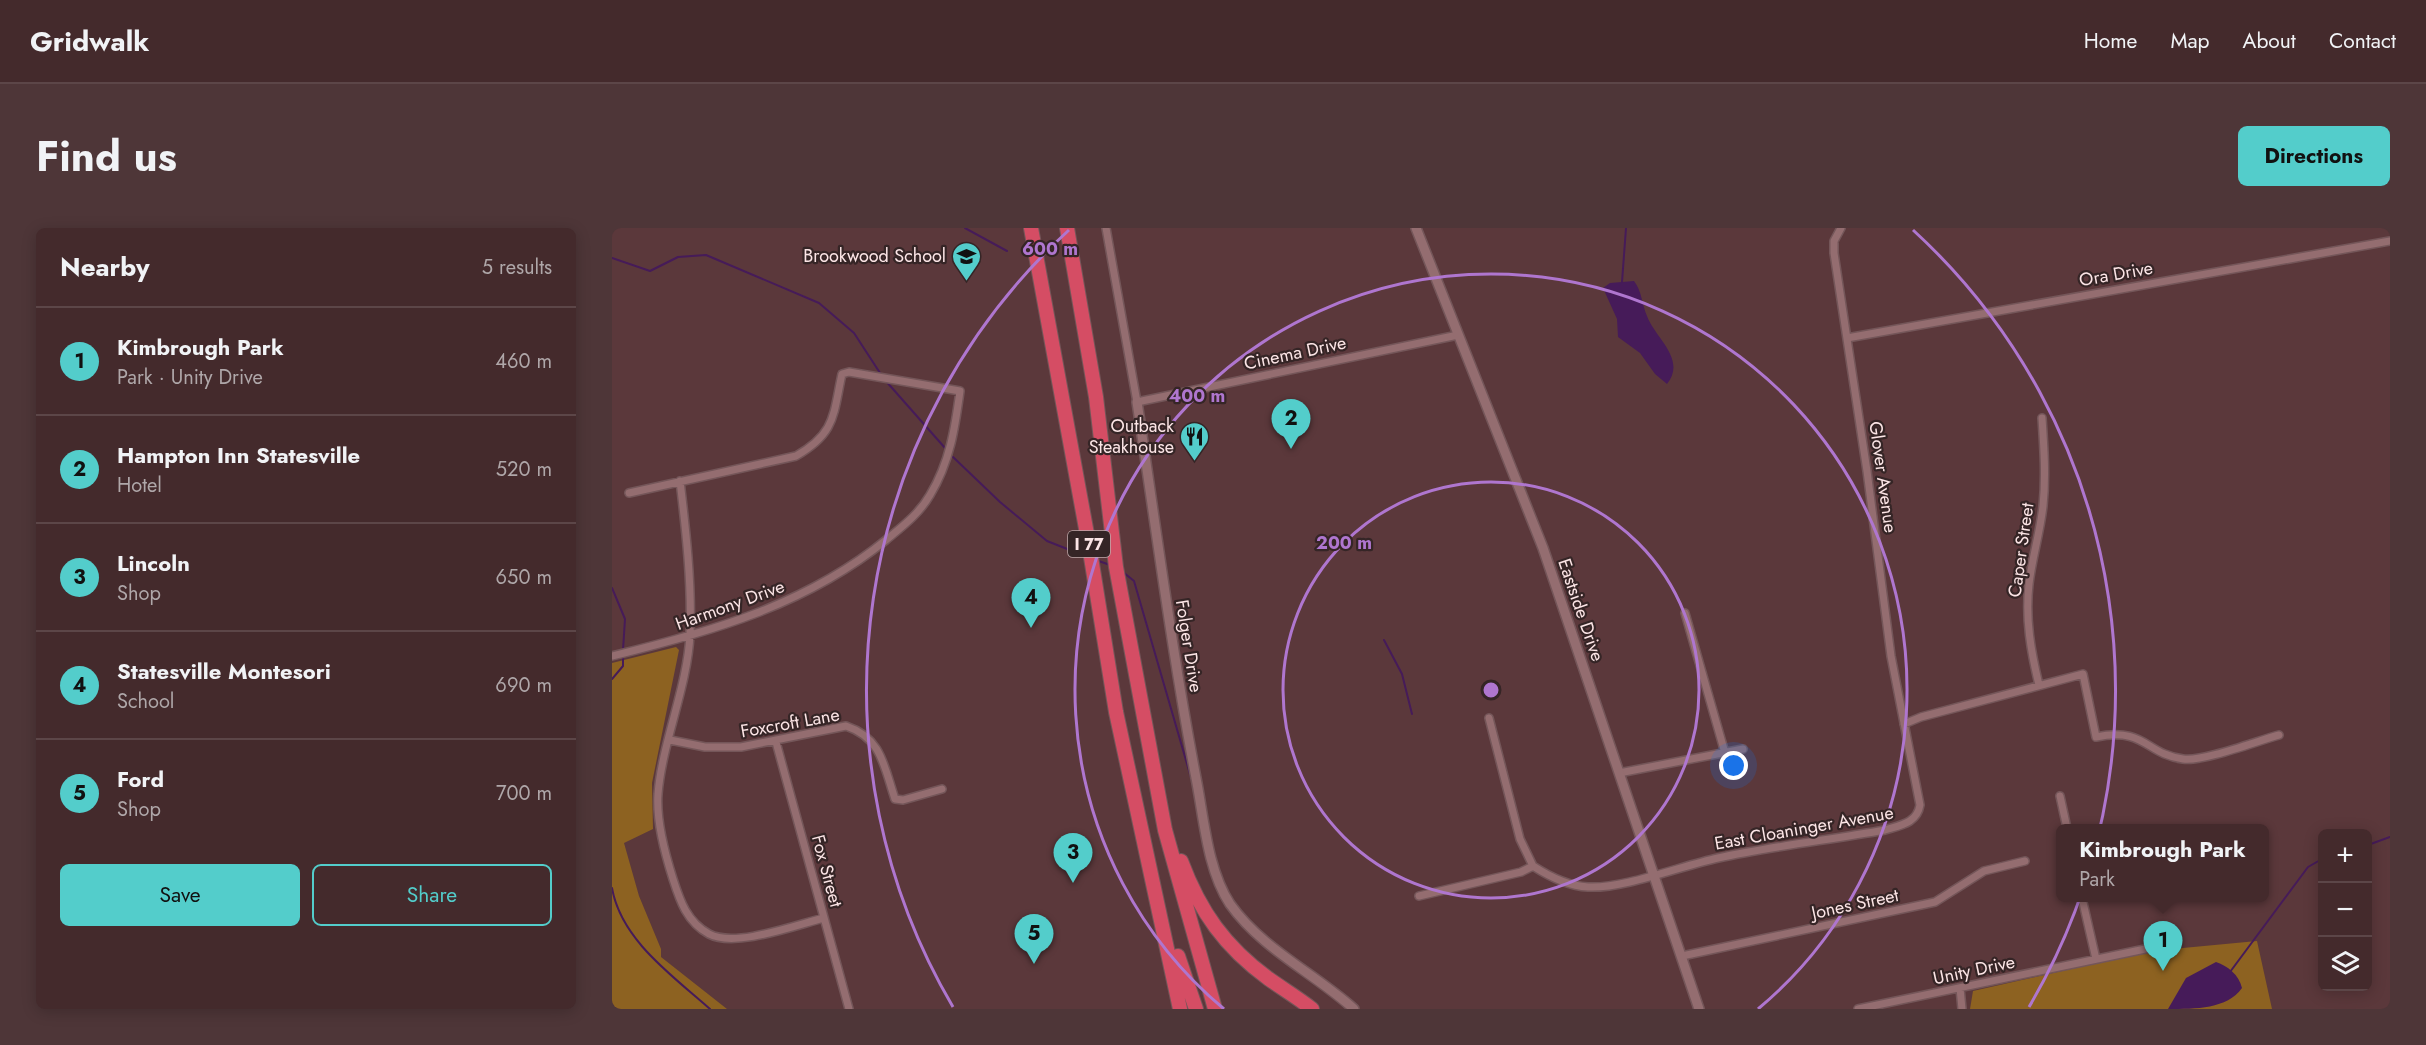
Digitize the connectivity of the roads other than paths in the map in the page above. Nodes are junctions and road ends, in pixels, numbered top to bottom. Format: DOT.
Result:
graph roads {
  1 [pos="1031,228"];
  2 [pos="1067,228"];
  3 [pos="1106,228"];
  4 [pos="1416,228"];
  5 [pos="1839,231"];
  6 [pos="2390,241"];
  7 [pos="1458,334"];
  8 [pos="1847,339"];
  9 [pos="1137,402"];
  10 [pos="2042,418"];
  11 [pos="680,481"];
  12 [pos="629,493"];
  13 [pos="1685,614"];
  14 [pos="690,636"];
  15 [pos="612,656"];
  16 [pos="1135,671"];
  17 [pos="2039,686"];
  18 [pos="1489,718"];
  19 [pos="1904,724"];
  20 [pos="2279,735"];
  21 [pos="670,740"];
  22 [pos="776,742"];
  23 [pos="1743,749"];
  24 [pos="1725,753"];
  25 [pos="1619,773"];
  26 [pos="942,789"];
  27 [pos="2060,796"];
  28 [pos="2066,824"];
  29 [pos="2025,861"];
  30 [pos="1533,866"];
  31 [pos="1654,874"];
  32 [pos="1153,880"];
  33 [pos="1419,896"];
  34 [pos="2083,902"];
  35 [pos="824,918"];
  36 [pos="2150,948"];
  37 [pos="1682,956"];
  38 [pos="2096,959"];
  39 [pos="1960,988"];
  40 [pos="849,1009"];
  41 [pos="1180,1009"];
  42 [pos="1196,1009"];
  43 [pos="1215,1009"];
  44 [pos="1311,1009"];
  45 [pos="1354,1009"];
  46 [pos="1699,1009"];
  47 [pos="1858,1009"];
  48 [pos="1962,1009"];
  1 -- 32 [label="highway, I 77"];
  2 -- 16 [label="highway, I 77"];
  3 -- 9 [label="street, Folger Drive"];
  4 -- 7 [label="street, Eastside Drive"];
  5 -- 8 [label="street, Glover Avenue"];
  6 -- 8 [label="street, Ora Drive"];
  7 -- 9 [label="street, Cinema Drive"];
  7 -- 25 [label="street, Eastside Drive"];
  8 -- 19 [label="street, Glover Avenue"];
  9 -- 45 [label="street, Folger Drive"];
  10 -- 17 [label="street, Caper Street"];
  11 -- 12 [label="street"];
  11 -- 14 [label="street"];
  11 -- 14 [label="street, Harmony Drive"];
  13 -- 24 [label="street"];
  14 -- 15 [label="street, Harmony Drive"];
  14 -- 21 [label="street"];
  16 -- 43 [label="highway, I 77"];
  16 -- 44 [label="highway"];
  17 -- 19 [label="street"];
  17 -- 20 [label="street"];
  18 -- 30 [label="street"];
  19 -- 31 [label="street, East Cloaninger Avenue"];
  21 -- 22 [label="street, Foxcroft Lane"];
  21 -- 35 [label="street"];
  22 -- 26 [label="street, Foxcroft Lane"];
  22 -- 35 [label="street, Fox Street"];
  23 -- 24 [label="street"];
  24 -- 25 [label="street"];
  25 -- 31 [label="street, Eastside Drive"];
  27 -- 28 [label="street"];
  29 -- 37 [label="street, Jones Street"];
  30 -- 31 [label="street, East Cloaninger Avenue"];
  30 -- 33 [label="street"];
  31 -- 37 [label="street, Eastside Drive"];
  32 -- 41 [label="highway"];
  32 -- 42 [label="highway, I 77"];
  34 -- 38 [label="street"];
  35 -- 40 [label="street, Fox Street"];
  36 -- 38 [label="street, Unity Drive"];
  37 -- 46 [label="street, Eastside Drive"];
  38 -- 39 [label="street, Unity Drive"];
  39 -- 47 [label="street, Unity Drive"];
  39 -- 48 [label="street"];
}
